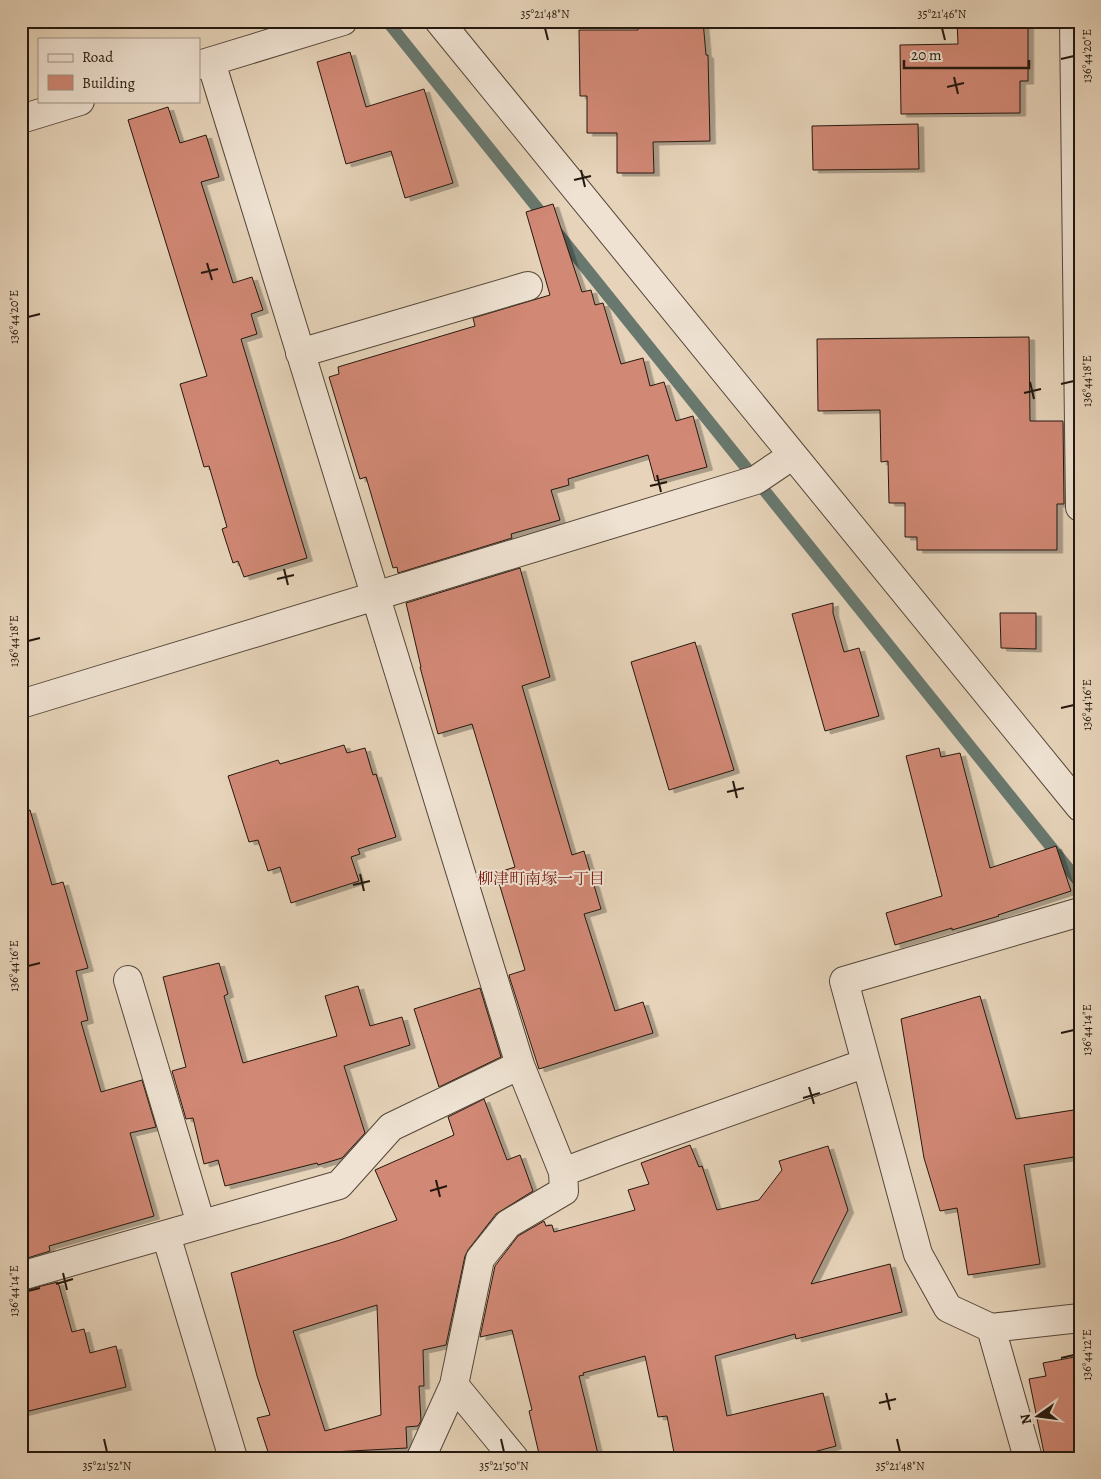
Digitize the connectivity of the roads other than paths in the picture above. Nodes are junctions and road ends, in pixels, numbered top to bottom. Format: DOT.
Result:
graph roads {
  1 [pos="343,21"];
  2 [pos="438,21"];
  3 [pos="1074,21"];
  4 [pos="205,63"];
  5 [pos="77,102"];
  6 [pos="21,119"];
  7 [pos="528,286"];
  8 [pos="300,353"];
  9 [pos="793,456"];
  10 [pos="1080,507"];
  11 [pos="374,596"];
  12 [pos="21,704"];
  13 [pos="1077,794"];
  14 [pos="1080,912"];
  15 [pos="128,980"];
  16 [pos="866,1063"];
  17 [pos="520,1065"];
  18 [pos="563,1172"];
  19 [pos="201,1224"];
  20 [pos="166,1235"];
  21 [pos="21,1276"];
  22 [pos="1080,1318"];
  23 [pos="991,1328"];
  24 [pos="454,1384"];
  25 [pos="233,1458"];
  26 [pos="421,1458"];
  27 [pos="514,1458"];
  28 [pos="1028,1458"];
  1 -- 4 [label="street"];
  2 -- 9 [label="street"];
  3 -- 10 [label="street"];
  4 -- 8 [label="street"];
  5 -- 6 [label="street"];
  7 -- 8 [label="street"];
  8 -- 11 [label="street"];
  9 -- 11 [label="street"];
  9 -- 13 [label="street"];
  11 -- 12 [label="street"];
  11 -- 17 [label="street"];
  14 -- 16 [label="street"];
  15 -- 19 [label="street"];
  16 -- 18 [label="street"];
  16 -- 23 [label="street"];
  17 -- 18 [label="street"];
  17 -- 19 [label="street"];
  18 -- 24 [label="street"];
  19 -- 20 [label="street"];
  20 -- 21 [label="street"];
  20 -- 25 [label="street"];
  22 -- 23 [label="street"];
  23 -- 28 [label="street"];
  24 -- 26 [label="street"];
  24 -- 27 [label="street"];
}
